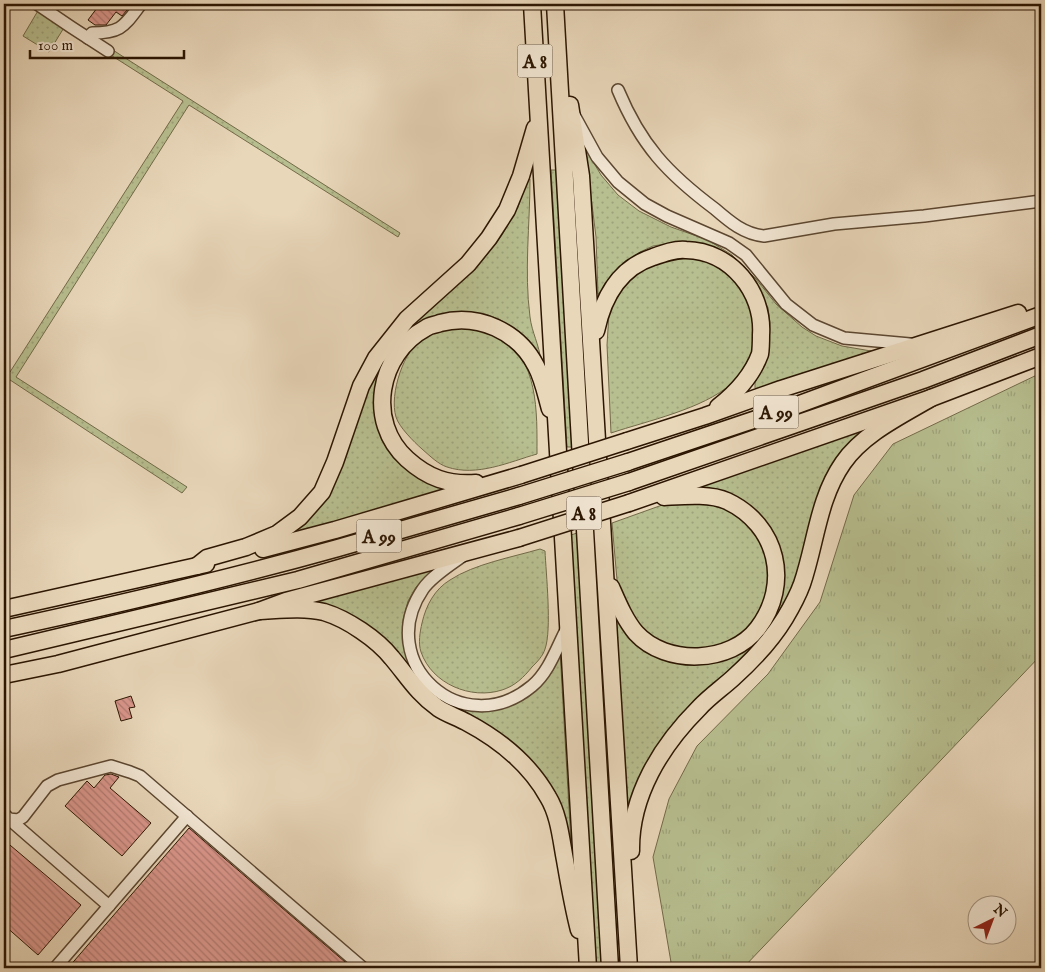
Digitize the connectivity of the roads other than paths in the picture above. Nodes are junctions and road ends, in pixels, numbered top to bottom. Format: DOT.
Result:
graph roads {
  1 [pos="37,4"];
  2 [pos="141,4"];
  3 [pos="532,4"];
  4 [pos="555,4"];
  5 [pos="88,38"];
  6 [pos="108,51"];
  7 [pos="558,57"];
  8 [pos="618,90"];
  9 [pos="570,107"];
  10 [pos="538,118"];
  11 [pos="1041,201"];
  12 [pos="1041,306"];
  13 [pos="1041,315"];
  14 [pos="1041,335"];
  15 [pos="917,344"];
  16 [pos="592,351"];
  17 [pos="1041,356"];
  18 [pos="931,398"];
  19 [pos="705,416"];
  20 [pos="558,434"];
  21 [pos="501,482"];
  22 [pos="646,498"];
  23 [pos="468,552"];
  24 [pos="197,566"];
  25 [pos="606,576"];
  26 [pos="4,609"];
  27 [pos="259,611"];
  28 [pos="569,624"];
  29 [pos="4,630"];
  30 [pos="4,650"];
  31 [pos="4,675"];
  32 [pos="187,816"];
  33 [pos="6,817"];
  34 [pos="624,884"];
  35 [pos="109,906"];
  36 [pos="588,967"];
  37 [pos="55,968"];
  38 [pos="363,968"];
  39 [pos="610,968"];
  40 [pos="629,968"];
  1 -- 5 [label="street"];
  2 -- 5 [label="street"];
  3 -- 10 [label="highway, A 8"];
  4 -- 7 [label="highway, A 8"];
  5 -- 6 [label="street"];
  7 -- 9 [label="highway"];
  7 -- 39 [label="highway, A 8"];
  8 -- 11 [label="street"];
  9 -- 15 [label="street"];
  9 -- 16 [label="highway"];
  10 -- 20 [label="highway, A 8"];
  10 -- 24 [label="highway"];
  12 -- 15 [label="highway"];
  13 -- 29 [label="highway, A 99, bridge"];
  14 -- 30 [label="highway, A 99, bridge"];
  15 -- 19 [label="highway"];
  16 -- 19 [label="highway"];
  16 -- 25 [label="highway"];
  17 -- 18 [label="highway"];
  18 -- 22 [label="highway"];
  18 -- 34 [label="highway"];
  19 -- 21 [label="highway, bridge"];
  20 -- 21 [label="highway"];
  20 -- 28 [label="highway, A 8"];
  21 -- 24 [label="highway"];
  22 -- 23 [label="highway, bridge"];
  22 -- 25 [label="highway"];
  23 -- 27 [label="highway"];
  23 -- 28 [label="street"];
  24 -- 26 [label="highway"];
  25 -- 34 [label="highway"];
  27 -- 31 [label="highway"];
  27 -- 36 [label="highway"];
  28 -- 36 [label="highway, A 8"];
  32 -- 33 [label="street"];
  32 -- 35 [label="street"];
  32 -- 38 [label="street"];
  33 -- 35 [label="street"];
  34 -- 40 [label="highway"];
  35 -- 37 [label="street"];
}
